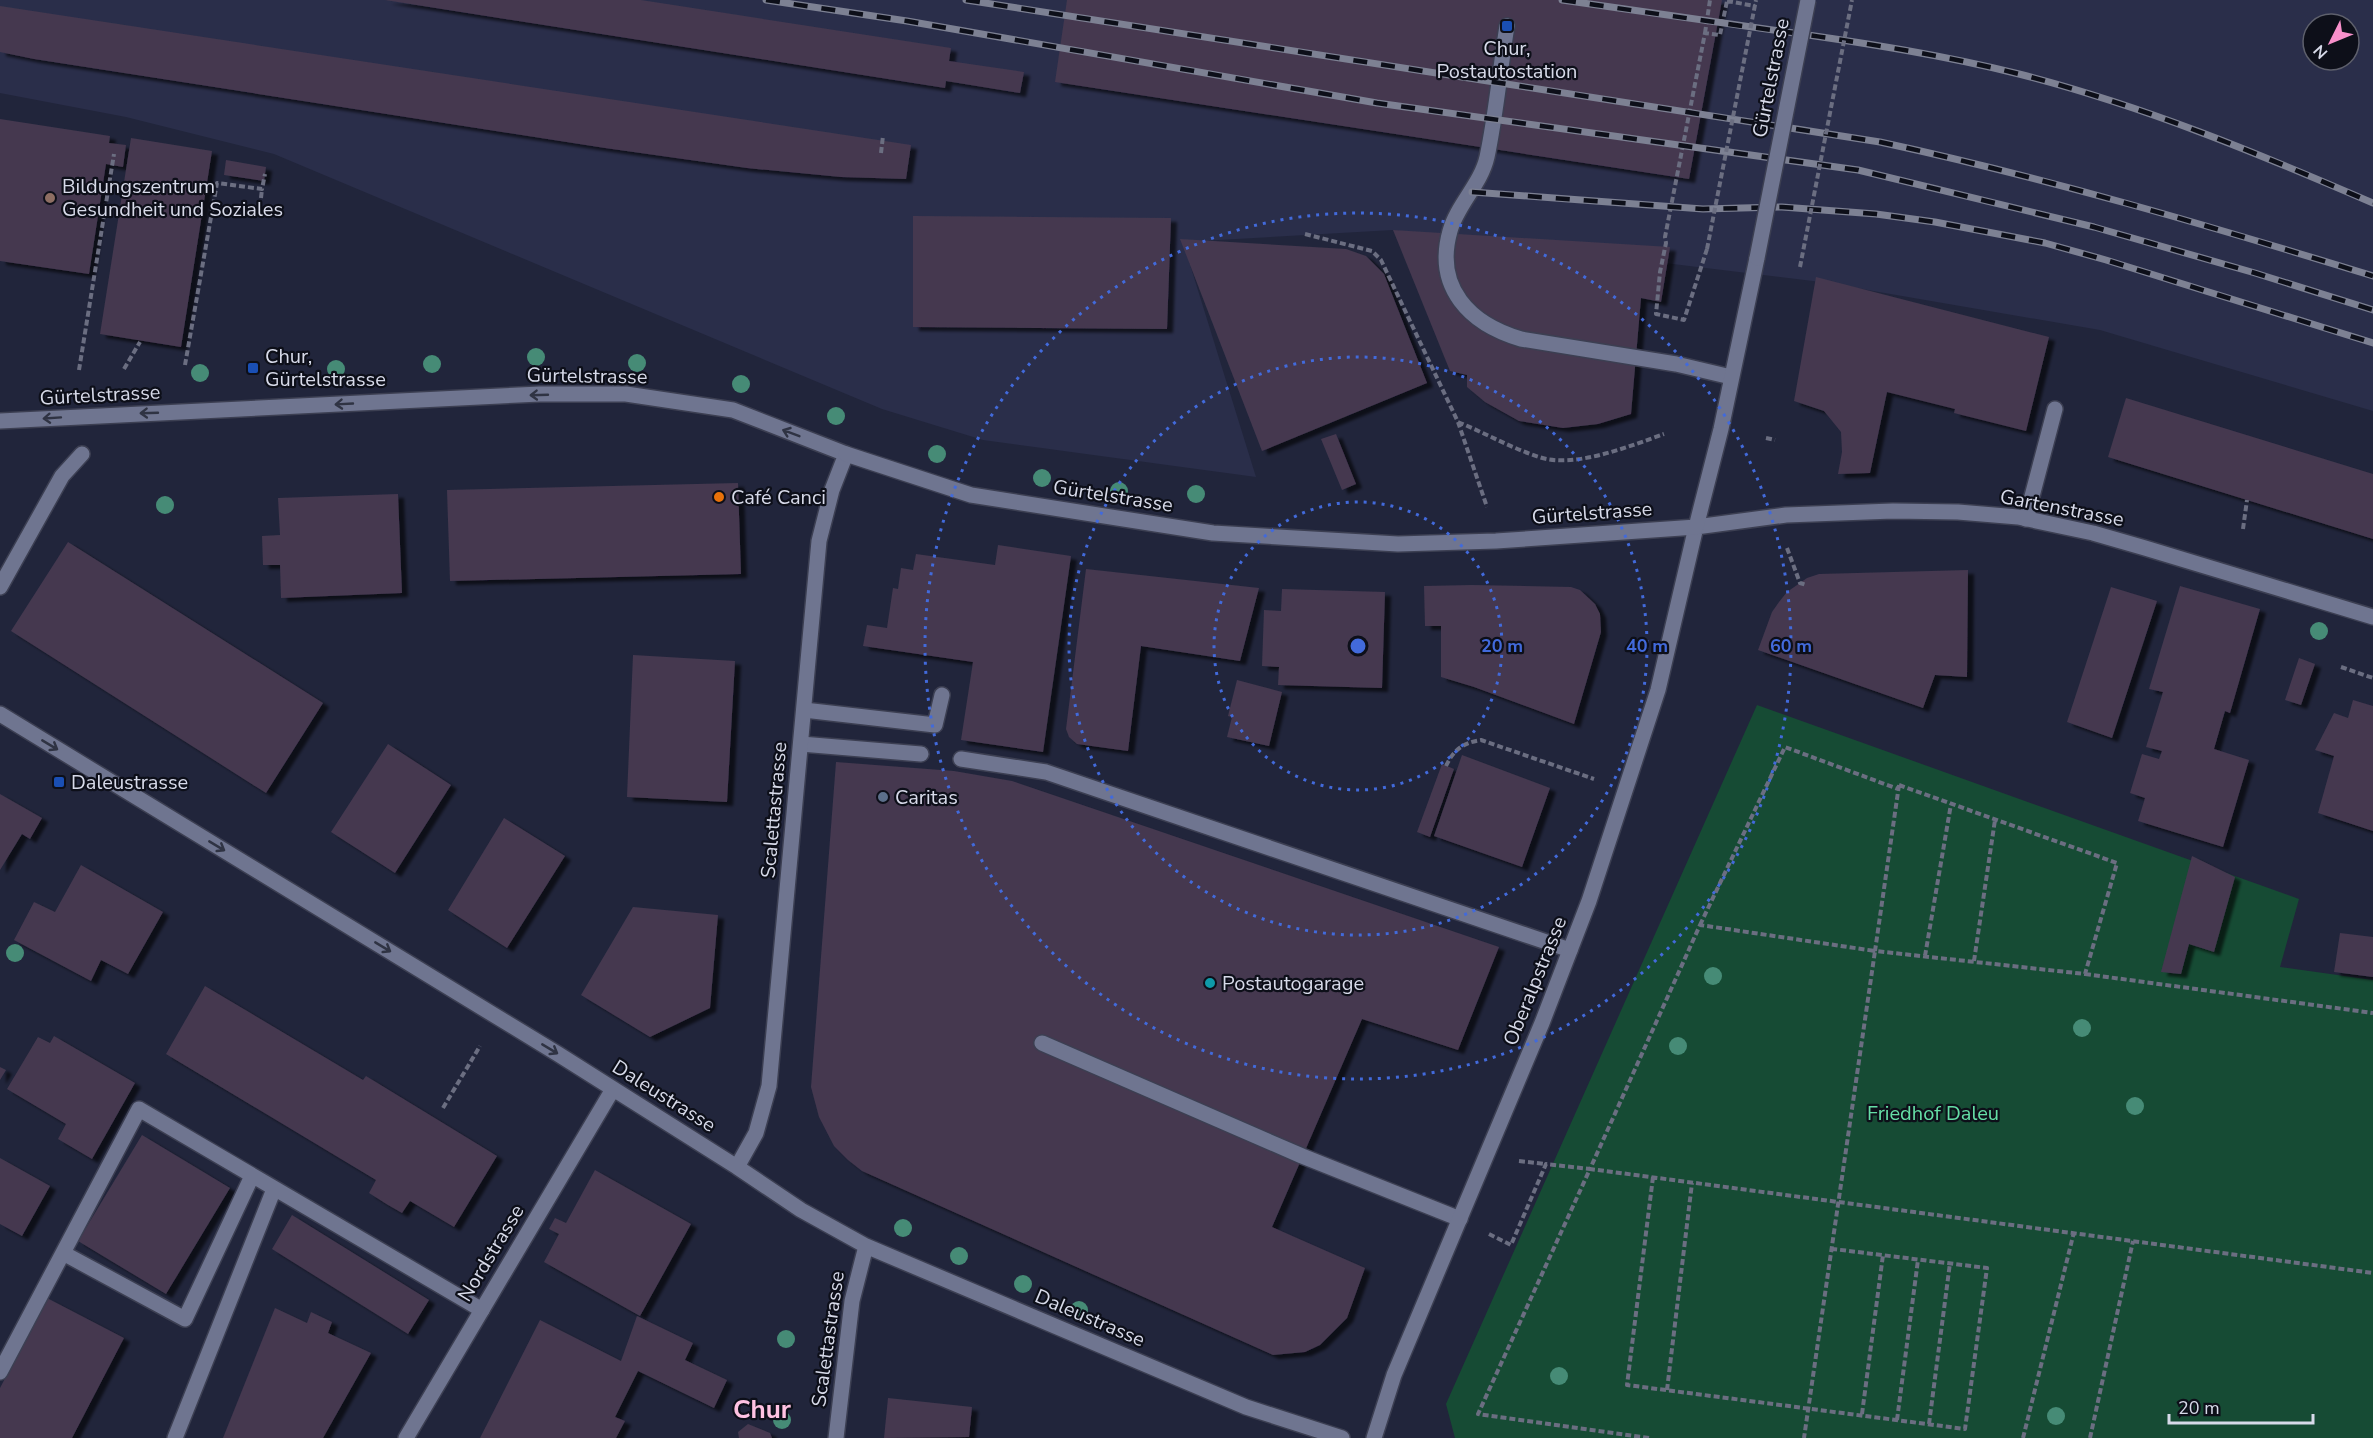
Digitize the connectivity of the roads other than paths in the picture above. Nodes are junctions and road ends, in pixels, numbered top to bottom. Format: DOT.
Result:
graph roads {
  1 [pos="1808,0"];
  2 [pos="1507,26"];
  3 [pos="1731,377"];
  4 [pos="2055,408"];
  5 [pos="0,422"];
  6 [pos="82,454"];
  7 [pos="846,454"];
  8 [pos="2026,519"];
  9 [pos="1696,527"];
  10 [pos="0,587"];
  11 [pos="2373,617"];
  12 [pos="942,695"];
  13 [pos="804,710"];
  14 [pos="0,714"];
  15 [pos="801,744"];
  16 [pos="921,754"];
  17 [pos="961,759"];
  18 [pos="1570,950"];
  19 [pos="1042,1043"];
  20 [pos="613,1089"];
  21 [pos="737,1167"];
  22 [pos="252,1176"];
  23 [pos="274,1189"];
  24 [pos="1460,1219"];
  25 [pos="866,1246"];
  26 [pos="63,1253"];
  27 [pos="482,1310"];
  28 [pos="0,1372"];
  29 [pos="175,1438"];
  30 [pos="406,1438"];
  31 [pos="836,1438"];
  32 [pos="1342,1438"];
  33 [pos="1374,1438"];
  1 -- 3 [label="street, Gürtelstrasse, bridge"];
  2 -- 3 [label="street"];
  3 -- 9 [label="street, Gürtelstrasse"];
  4 -- 8 [label="street"];
  7 -- 5 [label="street, Gürtelstrasse, one-way"];
  6 -- 10 [label="street"];
  7 -- 9 [label="street, Gürtelstrasse"];
  7 -- 13 [label="street, Scalettastrasse"];
  8 -- 9 [label="street, Gartenstrasse"];
  8 -- 11 [label="street, Gartenstrasse"];
  9 -- 18 [label="street, Oberalpstrasse"];
  12 -- 13 [label="street"];
  13 -- 15 [label="street, Scalettastrasse"];
  14 -- 20 [label="street, Daleustrasse, one-way"];
  15 -- 16 [label="street"];
  15 -- 21 [label="street, Scalettastrasse"];
  17 -- 18 [label="street"];
  18 -- 24 [label="street, Oberalpstrasse"];
  19 -- 24 [label="street"];
  20 -- 21 [label="street, Daleustrasse"];
  20 -- 27 [label="street, Nordstrasse"];
  21 -- 25 [label="street, Daleustrasse"];
  22 -- 23 [label="street"];
  22 -- 26 [label="street"];
  22 -- 26 [label="street"];
  23 -- 27 [label="street"];
  23 -- 29 [label="street"];
  24 -- 33 [label="street, Oberalpstrasse"];
  25 -- 31 [label="street, Scalettastrasse"];
  25 -- 32 [label="street, Daleustrasse"];
  26 -- 28 [label="street"];
  27 -- 30 [label="street, Nordstrasse"];
}
